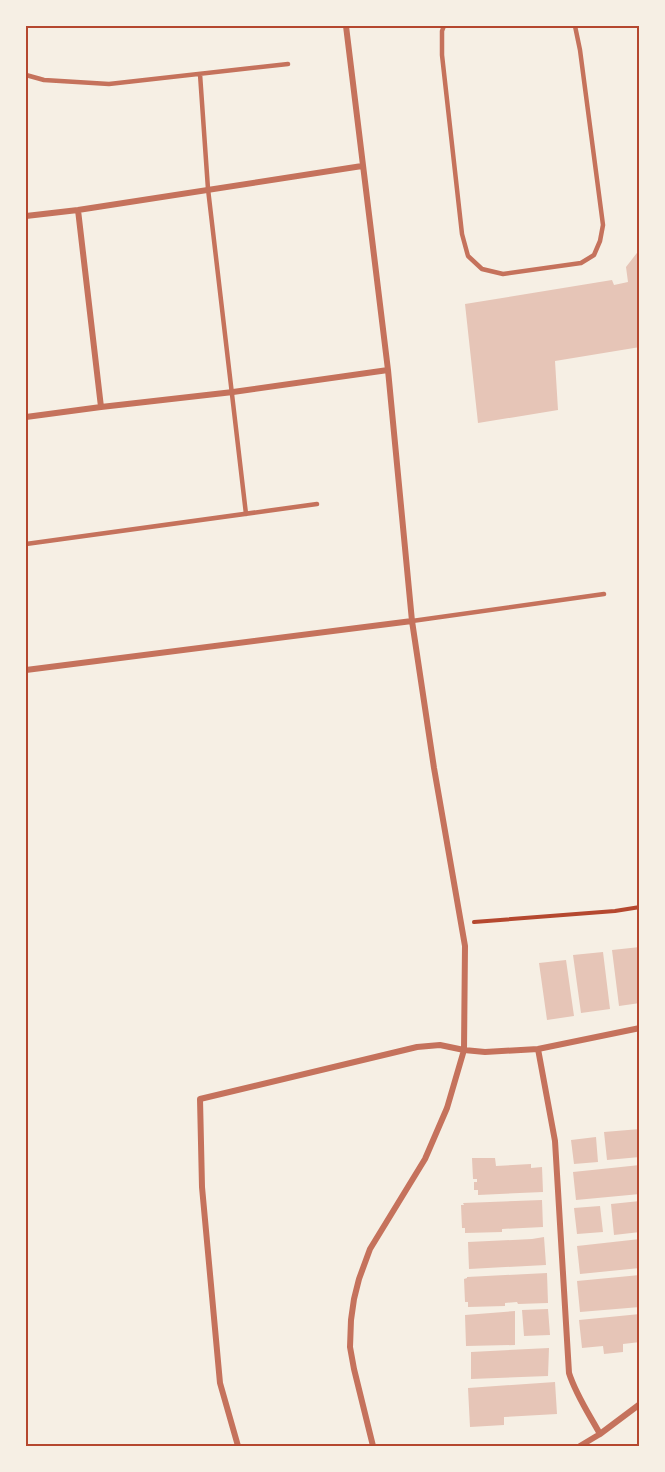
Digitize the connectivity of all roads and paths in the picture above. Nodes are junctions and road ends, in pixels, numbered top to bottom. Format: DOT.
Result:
graph roads {
  1 [pos="346,26"];
  2 [pos="444,26"];
  3 [pos="575,26"];
  4 [pos="288,64"];
  5 [pos="200,74"];
  6 [pos="26,75"];
  7 [pos="362,166"];
  8 [pos="208,189"];
  9 [pos="78,210"];
  10 [pos="26,216"];
  11 [pos="388,370"];
  12 [pos="233,392"];
  13 [pos="101,407"];
  14 [pos="26,417"];
  15 [pos="317,504"];
  16 [pos="246,514"];
  17 [pos="26,544"];
  18 [pos="604,594"];
  19 [pos="412,621"];
  20 [pos="26,670"];
  21 [pos="639,907"];
  22 [pos="461,923"];
  23 [pos="639,1028"];
  24 [pos="538,1049"];
  25 [pos="464,1050"];
  26 [pos="639,1404"];
  27 [pos="600,1434"];
  28 [pos="238,1446"];
  29 [pos="373,1446"];
  30 [pos="580,1446"];
  1 -- 7 [label="street"];
  2 -- 3 [label="lane"];
  4 -- 5 [label="lane"];
  5 -- 6 [label="lane"];
  5 -- 8 [label="lane"];
  7 -- 8 [label="street"];
  7 -- 11 [label="street"];
  8 -- 9 [label="street"];
  8 -- 12 [label="lane"];
  9 -- 10 [label="street"];
  9 -- 13 [label="street"];
  11 -- 12 [label="street"];
  11 -- 19 [label="street"];
  12 -- 13 [label="street"];
  12 -- 16 [label="lane"];
  13 -- 14 [label="street"];
  15 -- 16 [label="lane"];
  16 -- 17 [label="lane"];
  18 -- 19 [label="lane"];
  19 -- 20 [label="street"];
  19 -- 22 [label="street"];
  21 -- 22 [label="path"];
  22 -- 25 [label="street"];
  23 -- 24 [label="street"];
  24 -- 25 [label="street"];
  24 -- 27 [label="street"];
  25 -- 28 [label="street"];
  25 -- 29 [label="street"];
  26 -- 27 [label="street"];
  27 -- 30 [label="street"];
}
